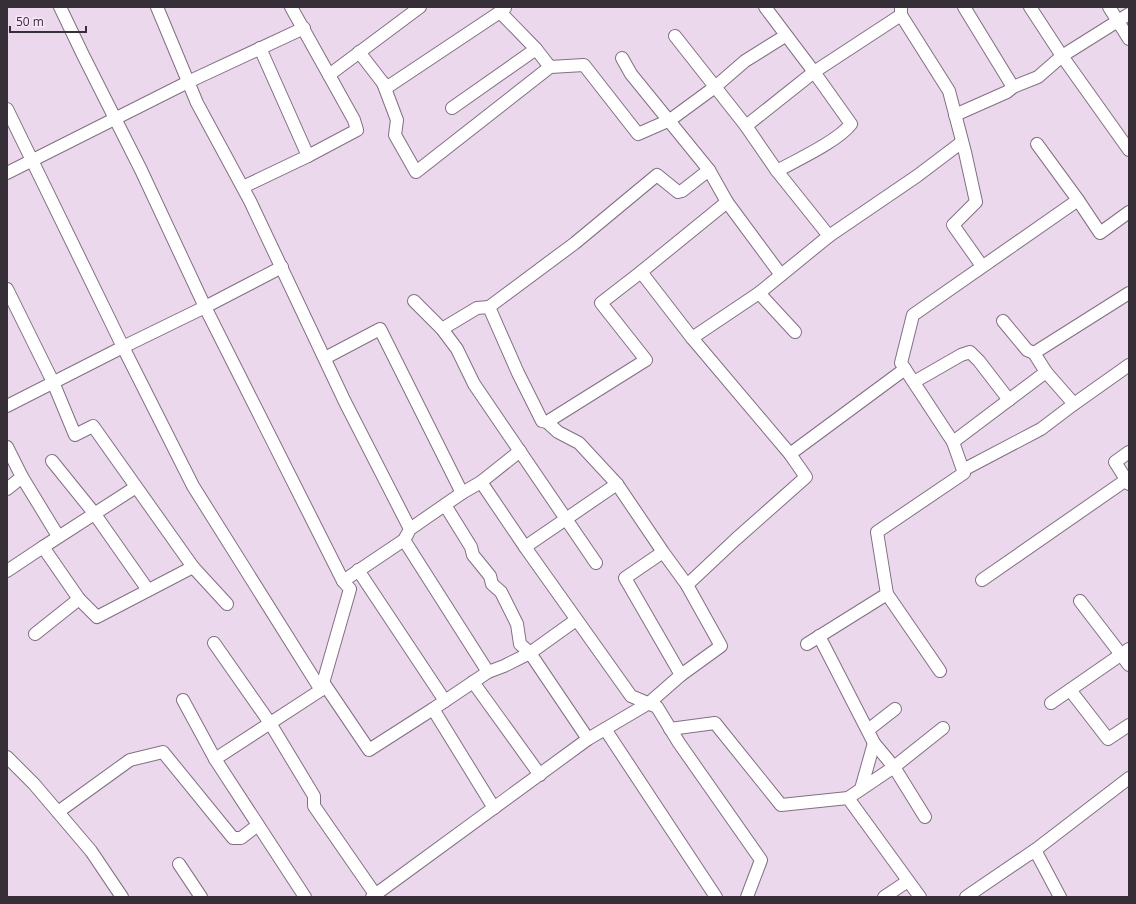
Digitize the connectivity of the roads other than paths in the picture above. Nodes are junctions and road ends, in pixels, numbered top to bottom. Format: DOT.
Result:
graph roads {
  1 [pos="60,7"];
  2 [pos="157,7"];
  3 [pos="291,7"];
  4 [pos="420,7"];
  5 [pos="765,7"];
  6 [pos="964,7"];
  7 [pos="1030,7"];
  8 [pos="1108,7"];
  9 [pos="504,9"];
  10 [pos="901,11"];
  11 [pos="1129,14"];
  12 [pos="1118,22"];
  13 [pos="304,28"];
  14 [pos="675,36"];
  15 [pos="785,36"];
  16 [pos="1129,39"];
  17 [pos="260,48"];
  18 [pos="536,49"];
  19 [pos="359,52"];
  20 [pos="1062,56"];
  21 [pos="622,58"];
  22 [pos="550,67"];
  23 [pos="814,72"];
  24 [pos="329,75"];
  25 [pos="188,82"];
  26 [pos="383,83"];
  27 [pos="715,87"];
  28 [pos="1013,87"];
  29 [pos="452,108"];
  30 [pos="7,109"];
  31 [pos="955,115"];
  32 [pos="115,119"];
  33 [pos="670,120"];
  34 [pos="746,126"];
  35 [pos="962,142"];
  36 [pos="1037,144"];
  37 [pos="1129,150"];
  38 [pos="308,156"];
  39 [pos="32,160"];
  40 [pos="709,170"];
  41 [pos="777,171"];
  42 [pos="7,173"];
  43 [pos="243,187"];
  44 [pos="1078,200"];
  45 [pos="727,202"];
  46 [pos="1129,212"];
  47 [pos="828,236"];
  48 [pos="982,266"];
  49 [pos="282,267"];
  50 [pos="641,272"];
  51 [pos="781,275"];
  52 [pos="7,289"];
  53 [pos="759,293"];
  54 [pos="1129,293"];
  55 [pos="414,301"];
  56 [pos="205,307"];
  57 [pos="489,307"];
  58 [pos="1003,321"];
  59 [pos="442,329"];
  60 [pos="795,332"];
  61 [pos="692,338"];
  62 [pos="123,347"];
  63 [pos="1034,353"];
  64 [pos="325,358"];
  65 [pos="1129,365"];
  66 [pos="905,368"];
  67 [pos="1046,372"];
  68 [pos="53,382"];
  69 [pos="914,382"];
  70 [pos="1009,400"];
  71 [pos="1074,404"];
  72 [pos="7,406"];
  73 [pos="547,422"];
  74 [pos="953,442"];
  75 [pos="7,447"];
  76 [pos="520,451"];
  77 [pos="1129,452"];
  78 [pos="790,454"];
  79 [pos="52,461"];
  80 [pos="963,470"];
  81 [pos="22,477"];
  82 [pos="482,482"];
  83 [pos="1128,482"];
  84 [pos="617,484"];
  85 [pos="136,487"];
  86 [pos="7,489"];
  87 [pos="462,493"];
  88 [pos="445,505"];
  89 [pos="94,513"];
  90 [pos="565,520"];
  91 [pos="410,529"];
  92 [pos="58,536"];
  93 [pos="404,540"];
  94 [pos="43,547"];
  95 [pos="525,547"];
  96 [pos="663,552"];
  97 [pos="596,563"];
  98 [pos="193,567"];
  99 [pos="358,570"];
  100 [pos="7,571"];
  101 [pos="982,580"];
  102 [pos="343,581"];
  103 [pos="687,585"];
  104 [pos="148,590"];
  105 [pos="887,594"];
  106 [pos="79,599"];
  107 [pos="1080,601"];
  108 [pos="227,604"];
  109 [pos="576,620"];
  110 [pos="35,634"];
  111 [pos="819,636"];
  112 [pos="214,643"];
  113 [pos="806,644"];
  114 [pos="1125,651"];
  115 [pos="530,652"];
  116 [pos="1129,665"];
  117 [pos="940,671"];
  118 [pos="488,672"];
  119 [pos="681,675"];
  120 [pos="474,682"];
  121 [pos="322,686"];
  122 [pos="1070,690"];
  123 [pos="183,700"];
  124 [pos="445,701"];
  125 [pos="649,703"];
  126 [pos="1051,703"];
  127 [pos="896,708"];
  128 [pos="433,709"];
  129 [pos="270,723"];
  130 [pos="1129,725"];
  131 [pos="943,728"];
  132 [pos="604,729"];
  133 [pos="670,729"];
  134 [pos="868,730"];
  135 [pos="588,739"];
  136 [pos="874,743"];
  137 [pos="7,757"];
  138 [pos="215,759"];
  139 [pos="894,767"];
  140 [pos="540,775"];
  141 [pos="1129,778"];
  142 [pos="861,788"];
  143 [pos="848,798"];
  144 [pos="494,808"];
  145 [pos="58,812"];
  146 [pos="925,817"];
  147 [pos="258,825"];
  148 [pos="1030,854"];
  149 [pos="179,864"];
  150 [pos="908,880"];
  151 [pos="375,896"];
  152 [pos="122,897"];
  153 [pos="201,897"];
  154 [pos="305,897"];
  155 [pos="716,897"];
  156 [pos="747,897"];
  157 [pos="884,897"];
  158 [pos="920,897"];
  159 [pos="966,897"];
  160 [pos="1060,897"];
  1 -- 32 [label="street"];
  2 -- 25 [label="street"];
  3 -- 13 [label="street"];
  4 -- 19 [label="street"];
  5 -- 15 [label="street"];
  6 -- 28 [label="street"];
  7 -- 20 [label="street"];
  8 -- 12 [label="street"];
  9 -- 18 [label="street"];
  9 -- 26 [label="street"];
  10 -- 23 [label="street"];
  10 -- 31 [label="street"];
  11 -- 12 [label="street"];
  12 -- 16 [label="street"];
  12 -- 20 [label="street"];
  13 -- 17 [label="street"];
  13 -- 24 [label="street"];
  14 -- 27 [label="street"];
  15 -- 23 [label="street"];
  15 -- 27 [label="street"];
  17 -- 25 [label="street"];
  17 -- 38 [label="street"];
  18 -- 22 [label="street"];
  18 -- 29 [label="street"];
  19 -- 24 [label="street"];
  19 -- 26 [label="street"];
  20 -- 28 [label="street"];
  20 -- 37 [label="street"];
  21 -- 33 [label="street"];
  22 -- 26 [label="street"];
  22 -- 33 [label="street"];
  23 -- 34 [label="street"];
  23 -- 41 [label="street"];
  24 -- 38 [label="street"];
  25 -- 32 [label="street"];
  25 -- 43 [label="street"];
  27 -- 33 [label="street"];
  27 -- 34 [label="street"];
  28 -- 31 [label="street"];
  30 -- 39 [label="street"];
  31 -- 35 [label="street"];
  32 -- 39 [label="street"];
  32 -- 56 [label="street"];
  33 -- 40 [label="street"];
  34 -- 41 [label="street"];
  35 -- 47 [label="street"];
  35 -- 48 [label="street"];
  36 -- 44 [label="street"];
  38 -- 43 [label="street"];
  39 -- 42 [label="street"];
  39 -- 62 [label="street"];
  40 -- 45 [label="street"];
  40 -- 57 [label="street"];
  41 -- 47 [label="street"];
  43 -- 49 [label="street"];
  44 -- 46 [label="street"];
  44 -- 48 [label="street"];
  45 -- 50 [label="street"];
  45 -- 51 [label="street"];
  47 -- 51 [label="street"];
  48 -- 66 [label="street"];
  49 -- 56 [label="street"];
  49 -- 64 [label="street"];
  50 -- 61 [label="street"];
  50 -- 73 [label="street"];
  51 -- 53 [label="street"];
  52 -- 68 [label="street"];
  53 -- 60 [label="street"];
  53 -- 61 [label="street"];
  54 -- 63 [label="street"];
  55 -- 59 [label="street"];
  56 -- 62 [label="street"];
  56 -- 102 [label="street"];
  57 -- 59 [label="street"];
  57 -- 73 [label="street"];
  58 -- 63 [label="street"];
  59 -- 76 [label="street"];
  61 -- 78 [label="street"];
  62 -- 68 [label="street"];
  62 -- 121 [label="street"];
  63 -- 67 [label="street"];
  64 -- 87 [label="street"];
  64 -- 91 [label="street"];
  65 -- 71 [label="street"];
  66 -- 69 [label="street"];
  66 -- 78 [label="street"];
  67 -- 70 [label="street"];
  67 -- 71 [label="street"];
  68 -- 72 [label="street"];
  68 -- 85 [label="street"];
  69 -- 70 [label="street"];
  69 -- 74 [label="street"];
  70 -- 74 [label="street"];
  71 -- 80 [label="street"];
  73 -- 84 [label="street"];
  74 -- 80 [label="street"];
  75 -- 81 [label="street"];
  76 -- 82 [label="street"];
  76 -- 90 [label="street"];
  77 -- 83 [label="street"];
  78 -- 103 [label="street"];
  79 -- 89 [label="street"];
  80 -- 105 [label="street"];
  81 -- 86 [label="street"];
  81 -- 92 [label="street"];
  82 -- 87 [label="street"];
  82 -- 95 [label="street"];
  83 -- 101 [label="street"];
  84 -- 90 [label="street"];
  84 -- 96 [label="street"];
  85 -- 89 [label="street"];
  85 -- 98 [label="street"];
  87 -- 88 [label="street"];
  88 -- 91 [label="street"];
  88 -- 115 [label="street"];
  89 -- 92 [label="street"];
  89 -- 104 [label="street"];
  90 -- 95 [label="street"];
  90 -- 97 [label="street"];
  91 -- 93 [label="street"];
  92 -- 94 [label="street"];
  93 -- 99 [label="street"];
  93 -- 118 [label="street"];
  94 -- 100 [label="street"];
  94 -- 106 [label="street"];
  95 -- 109 [label="street"];
  96 -- 103 [label="street"];
  96 -- 119 [label="street"];
  98 -- 104 [label="street"];
  98 -- 108 [label="street"];
  99 -- 102 [label="street"];
  99 -- 124 [label="street"];
  102 -- 121 [label="street"];
  103 -- 119 [label="street"];
  104 -- 106 [label="street"];
  105 -- 111 [label="street"];
  105 -- 117 [label="street"];
  106 -- 110 [label="street"];
  107 -- 114 [label="street"];
  109 -- 115 [label="street"];
  109 -- 125 [label="street"];
  111 -- 113 [label="street"];
  111 -- 134 [label="street"];
  112 -- 129 [label="street"];
  114 -- 116 [label="street"];
  114 -- 122 [label="street"];
  115 -- 118 [label="street"];
  115 -- 135 [label="street"];
  118 -- 120 [label="street"];
  119 -- 125 [label="street"];
  120 -- 124 [label="street"];
  120 -- 140 [label="street"];
  121 -- 128 [label="street"];
  121 -- 129 [label="street"];
  122 -- 126 [label="street"];
  122 -- 130 [label="street"];
  123 -- 138 [label="street"];
  124 -- 128 [label="street"];
  125 -- 132 [label="street"];
  125 -- 133 [label="street"];
  127 -- 134 [label="street"];
  128 -- 144 [label="street"];
  129 -- 138 [label="street"];
  129 -- 151 [label="street"];
  131 -- 139 [label="street"];
  132 -- 135 [label="street"];
  132 -- 155 [label="street"];
  133 -- 143 [label="street"];
  133 -- 156 [label="street"];
  134 -- 136 [label="street"];
  135 -- 140 [label="street"];
  136 -- 139 [label="street"];
  136 -- 142 [label="street"];
  137 -- 145 [label="street"];
  138 -- 147 [label="street"];
  139 -- 142 [label="street"];
  139 -- 146 [label="street"];
  140 -- 144 [label="street"];
  141 -- 148 [label="street"];
  142 -- 143 [label="street"];
  143 -- 150 [label="street"];
  144 -- 151 [label="street"];
  145 -- 147 [label="street"];
  145 -- 152 [label="street"];
  147 -- 154 [label="street"];
  148 -- 159 [label="street"];
  148 -- 160 [label="street"];
  149 -- 153 [label="street"];
  150 -- 157 [label="street"];
  150 -- 158 [label="street"];
}
